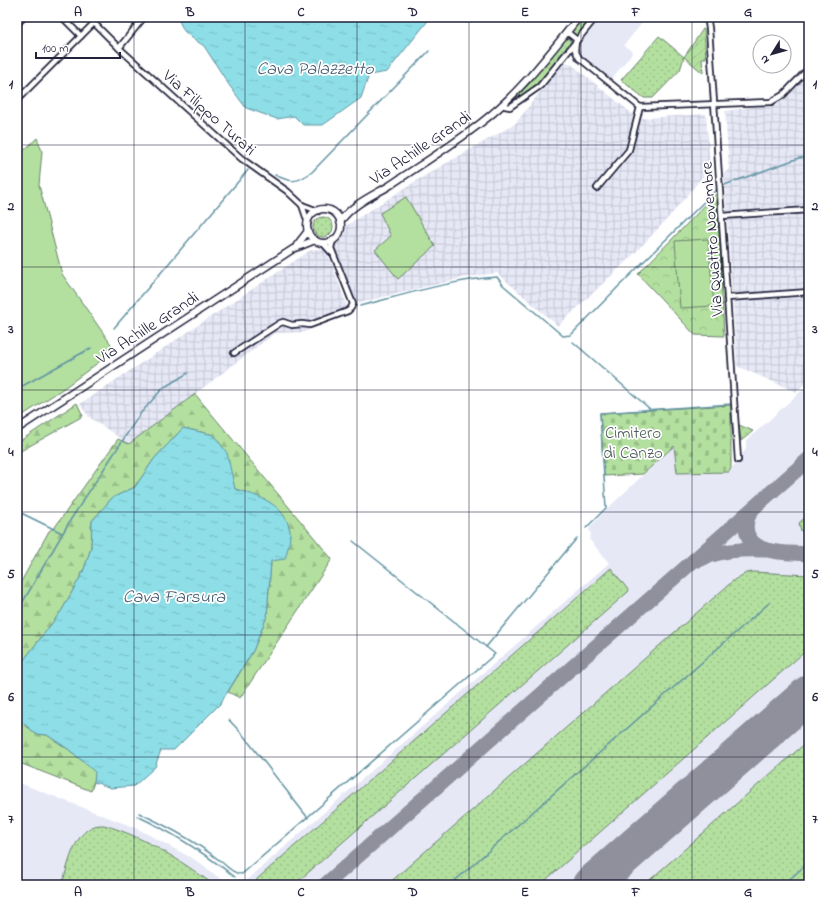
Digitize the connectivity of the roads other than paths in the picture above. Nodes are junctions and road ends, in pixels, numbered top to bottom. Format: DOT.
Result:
graph roads {
  1 [pos="24,17"];
  2 [pos="62,17"];
  3 [pos="88,17"];
  4 [pos="144,17"];
  5 [pos="579,17"];
  6 [pos="596,17"];
  7 [pos="707,17"];
  8 [pos="94,23"];
  9 [pos="17,24"];
  10 [pos="567,32"];
  11 [pos="81,36"];
  12 [pos="576,41"];
  13 [pos="119,48"];
  14 [pos="564,56"];
  15 [pos="579,58"];
  16 [pos="808,70"];
  17 [pos="17,100"];
  18 [pos="503,104"];
  19 [pos="715,105"];
  20 [pos="640,107"];
  21 [pos="597,188"];
  22 [pos="302,205"];
  23 [pos="350,210"];
  24 [pos="809,210"];
  25 [pos="318,211"];
  26 [pos="336,214"];
  27 [pos="722,216"];
  28 [pos="340,222"];
  29 [pos="308,223"];
  30 [pos="308,231"];
  31 [pos="315,240"];
  32 [pos="333,240"];
  33 [pos="323,243"];
  34 [pos="293,249"];
  35 [pos="332,253"];
  36 [pos="809,292"];
  37 [pos="728,298"];
  38 [pos="234,353"];
  39 [pos="17,429"];
  40 [pos="738,460"];
  1 -- 9 [label="street"];
  2 -- 11 [label="street"];
  3 -- 8 [label="street, Via Filippo Turati"];
  4 -- 13 [label="street"];
  5 -- 10 [label="main road, Via Achille Grandi"];
  6 -- 12 [label="street, Via Achille Grandi"];
  7 -- 19 [label="street, Via Quattro Novembre"];
  8 -- 11 [label="street"];
  8 -- 13 [label="street, Via Filippo Turati"];
  10 -- 12 [label="street"];
  10 -- 18 [label="main road, Via Achille Grandi"];
  11 -- 17 [label="street"];
  12 -- 14 [label="street, Via Achille Grandi"];
  12 -- 15 [label="street"];
  13 -- 22 [label="street, Via Filippo Turati"];
  14 -- 15 [label="street"];
  14 -- 18 [label="street, Via Achille Grandi"];
  15 -- 20 [label="street"];
  16 -- 19 [label="street"];
  18 -- 23 [label="main road, Via Achille Grandi"];
  19 -- 20 [label="street"];
  19 -- 27 [label="street, Via Quattro Novembre"];
  20 -- 21 [label="street"];
  22 -- 25 [label="street, Via Filippo Turati"];
  22 -- 29 [label="street"];
  23 -- 26 [label="main road, Via Achille Grandi"];
  23 -- 28 [label="main road, Via Achille Grandi"];
  24 -- 27 [label="street"];
  25 -- 26 [label="main road, Via Achille Grandi"];
  25 -- 29 [label="main road"];
  26 -- 28 [label="main road"];
  27 -- 37 [label="street, Via Quattro Novembre"];
  28 -- 32 [label="main road, Via Achille Grandi"];
  29 -- 30 [label="main road"];
  30 -- 31 [label="main road"];
  30 -- 34 [label="main road, Via Achille Grandi"];
  31 -- 33 [label="main road"];
  31 -- 34 [label="main road, Via Achille Grandi"];
  32 -- 33 [label="main road"];
  32 -- 35 [label="street"];
  33 -- 35 [label="street"];
  34 -- 39 [label="main road, Via Achille Grandi"];
  35 -- 38 [label="street"];
  36 -- 37 [label="street"];
  37 -- 40 [label="street, Via Quattro Novembre"];
}
